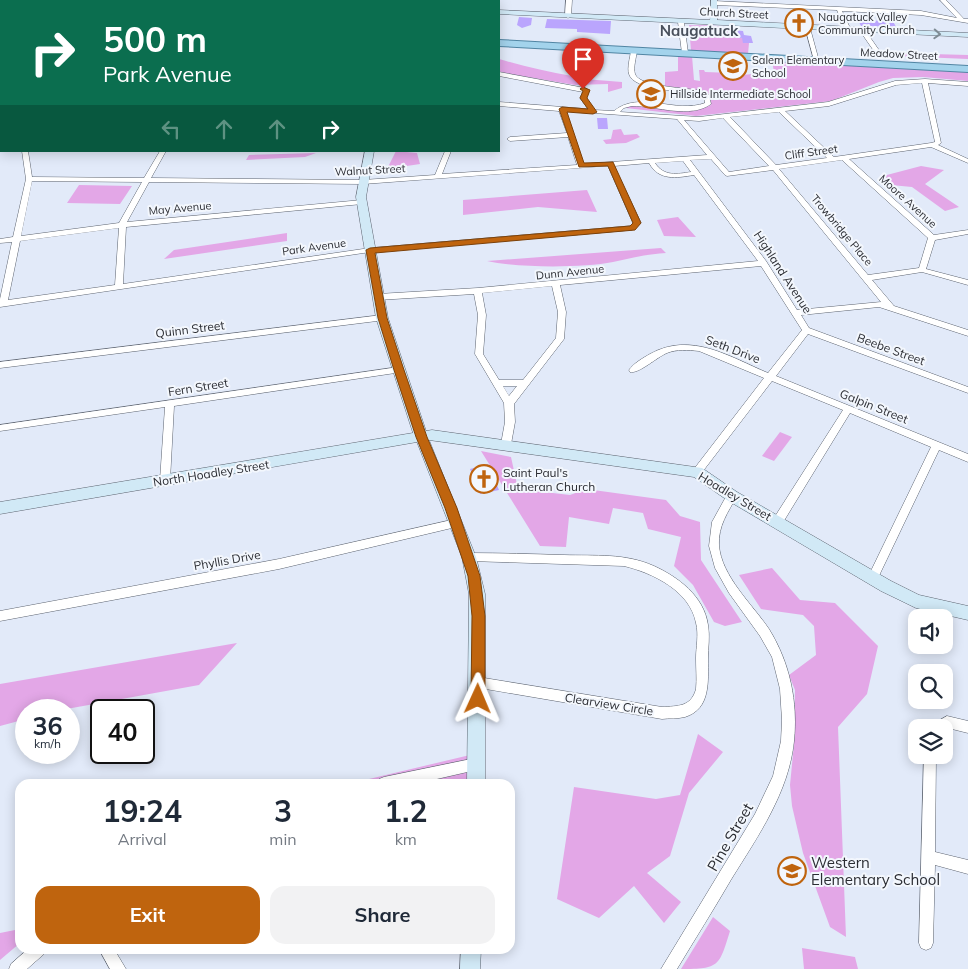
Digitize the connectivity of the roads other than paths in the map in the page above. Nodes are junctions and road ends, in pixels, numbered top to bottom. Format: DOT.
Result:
graph roads {
  1 [pos="569,0"];
  2 [pos="943,0"];
  3 [pos="714,1"];
  4 [pos="839,9"];
  5 [pos="500,12"];
  6 [pos="568,16"];
  7 [pos="966,21"];
  8 [pos="681,22"];
  9 [pos="713,23"];
  10 [pos="968,26"];
  11 [pos="807,28"];
  12 [pos="848,30"];
  13 [pos="863,31"];
  14 [pos="968,35"];
  15 [pos="500,43"];
  16 [pos="574,47"];
  17 [pos="634,51"];
  18 [pos="878,53"];
  19 [pos="685,54"];
  20 [pos="817,60"];
  21 [pos="571,66"];
  22 [pos="968,69"];
  23 [pos="500,74"];
  24 [pos="926,81"];
  25 [pos="968,84"];
  26 [pos="500,104"];
  27 [pos="562,109"];
  28 [pos="781,110"];
  29 [pos="593,112"];
  30 [pos="615,113"];
  31 [pos="725,116"];
  32 [pos="680,119"];
  33 [pos="571,135"];
  34 [pos="510,139"];
  35 [pos="932,145"];
  36 [pos="25,152"];
  37 [pos="162,152"];
  38 [pos="370,152"];
  39 [pos="448,152"];
  40 [pos="710,156"];
  41 [pos="843,157"];
  42 [pos="685,158"];
  43 [pos="832,158"];
  44 [pos="968,160"];
  45 [pos="651,161"];
  46 [pos="610,164"];
  47 [pos="581,165"];
  48 [pos="774,167"];
  49 [pos="695,173"];
  50 [pos="438,176"];
  51 [pos="29,179"];
  52 [pos="147,180"];
  53 [pos="363,182"];
  54 [pos="362,202"];
  55 [pos="123,225"];
  56 [pos="968,232"];
  57 [pos="932,238"];
  58 [pos="17,239"];
  59 [pos="0,241"];
  60 [pos="370,250"];
  61 [pos="763,263"];
  62 [pos="922,270"];
  63 [pos="867,278"];
  64 [pos="556,284"];
  65 [pos="968,284"];
  66 [pos="119,287"];
  67 [pos="478,291"];
  68 [pos="378,297"];
  69 [pos="2,304"];
  70 [pos="891,308"];
  71 [pos="795,313"];
  72 [pos="382,318"];
  73 [pos="806,330"];
  74 [pos="968,333"];
  75 [pos="0,365"];
  76 [pos="399,370"];
  77 [pos="633,370"];
  78 [pos="771,377"];
  79 [pos="496,383"];
  80 [pos="524,383"];
  81 [pos="968,390"];
  82 [pos="509,403"];
  83 [pos="170,404"];
  84 [pos="848,409"];
  85 [pos="0,428"];
  86 [pos="421,437"];
  87 [pos="506,444"];
  88 [pos="937,445"];
  89 [pos="968,458"];
  90 [pos="696,472"];
  91 [pos="165,480"];
  92 [pos="732,496"];
  93 [pos="0,508"];
  94 [pos="778,522"];
  95 [pos="456,523"];
  96 [pos="469,557"];
  97 [pos="873,577"];
  98 [pos="968,612"];
  99 [pos="0,616"];
  100 [pos="478,683"];
  101 [pos="953,723"];
  102 [pos="968,727"];
  103 [pos="476,764"];
  104 [pos="930,764"];
  105 [pos="407,779"];
  106 [pos="476,779"];
  107 [pos="929,857"];
  108 [pos="968,867"];
  109 [pos="926,943"];
  110 [pos="33,954"];
  111 [pos="109,954"];
  112 [pos="471,954"];
  113 [pos="16,969"];
  114 [pos="119,969"];
  115 [pos="470,969"];
  116 [pos="668,969"];
  1 -- 6 [label="street"];
  2 -- 7 [label="street"];
  3 -- 4 [label="street"];
  3 -- 9 [label="street"];
  4 -- 7 [label="street"];
  4 -- 12 [label="street"];
  5 -- 6 [label="street, Church Street"];
  6 -- 8 [label="street, Church Street"];
  7 -- 10 [label="street"];
  8 -- 9 [label="street, Church Street"];
  8 -- 19 [label="street"];
  9 -- 11 [label="street, Church Street"];
  11 -- 12 [label="street, Church Street"];
  11 -- 20 [label="street"];
  12 -- 13 [label="street, Church Street"];
  13 -- 14 [label="street, Church Street, one-way"];
  13 -- 18 [label="street"];
  15 -- 16 [label="main road, Meadow Street"];
  16 -- 17 [label="main road, Meadow Street"];
  16 -- 21 [label="street"];
  17 -- 19 [label="main road, Meadow Street"];
  17 -- 30 [label="street"];
  19 -- 20 [label="main road, Meadow Street"];
  20 -- 22 [label="main road, Meadow Street"];
  23 -- 29 [label="street"];
  24 -- 25 [label="street"];
  24 -- 28 [label="street"];
  24 -- 35 [label="street"];
  26 -- 27 [label="street"];
  27 -- 29 [label="street"];
  27 -- 33 [label="street"];
  28 -- 31 [label="street"];
  28 -- 43 [label="street"];
  29 -- 30 [label="street"];
  30 -- 32 [label="street"];
  31 -- 32 [label="street"];
  31 -- 48 [label="street, Trowbridge Place"];
  32 -- 40 [label="street, Cliff Street"];
  33 -- 34 [label="street"];
  33 -- 47 [label="street"];
  35 -- 41 [label="street, Cliff Street"];
  35 -- 44 [label="street"];
  36 -- 51 [label="street"];
  37 -- 52 [label="street"];
  38 -- 53 [label="street"];
  39 -- 50 [label="street"];
  40 -- 42 [label="street, Walnut Street"];
  40 -- 48 [label="street, Cliff Street"];
  41 -- 43 [label="street, Cliff Street"];
  41 -- 57 [label="street, Moore Avenue"];
  42 -- 45 [label="street, Walnut Street"];
  42 -- 49 [label="street, Highland Avenue"];
  43 -- 48 [label="street, Cliff Street"];
  45 -- 46 [label="street, Walnut Street"];
  45 -- 49 [label="street"];
  46 -- 47 [label="street, Walnut Street"];
  46 -- 60 [label="street, Park Avenue"];
  47 -- 50 [label="street, Walnut Street"];
  48 -- 63 [label="street, Trowbridge Place"];
  49 -- 61 [label="street, Highland Avenue"];
  50 -- 53 [label="street, Walnut Street"];
  51 -- 52 [label="street, Walnut Street"];
  51 -- 58 [label="street"];
  52 -- 53 [label="street, Walnut Street"];
  52 -- 55 [label="street"];
  53 -- 54 [label="street"];
  54 -- 55 [label="street, May Avenue"];
  54 -- 60 [label="street"];
  55 -- 58 [label="street, May Avenue"];
  55 -- 66 [label="street"];
  56 -- 57 [label="street"];
  57 -- 62 [label="street, Moore Avenue"];
  58 -- 59 [label="street, May Avenue"];
  58 -- 69 [label="street"];
  60 -- 66 [label="street, Park Avenue"];
  60 -- 68 [label="street"];
  61 -- 64 [label="street, Dunn Avenue"];
  61 -- 71 [label="street, Highland Avenue"];
  62 -- 63 [label="street"];
  62 -- 65 [label="street"];
  63 -- 70 [label="street, Trowbridge Place"];
  64 -- 67 [label="street, Dunn Avenue"];
  64 -- 80 [label="street"];
  66 -- 69 [label="street, Park Avenue"];
  67 -- 68 [label="street, Dunn Avenue"];
  67 -- 79 [label="street"];
  68 -- 72 [label="street"];
  70 -- 71 [label="street"];
  70 -- 74 [label="street"];
  71 -- 73 [label="street, Highland Avenue"];
  72 -- 75 [label="street, Quinn Street"];
  72 -- 76 [label="street"];
  73 -- 78 [label="street, Highland Avenue"];
  73 -- 81 [label="street, Beebe Street"];
  76 -- 83 [label="street, Fern Street"];
  76 -- 86 [label="street"];
  77 -- 78 [label="street, Seth Drive"];
  78 -- 84 [label="street, Galpin Street"];
  78 -- 90 [label="street, Highland Avenue"];
  79 -- 80 [label="street"];
  79 -- 82 [label="street"];
  80 -- 82 [label="street"];
  82 -- 87 [label="street"];
  83 -- 85 [label="street, Fern Street"];
  83 -- 91 [label="street"];
  84 -- 88 [label="street, Galpin Street"];
  84 -- 94 [label="street"];
  86 -- 87 [label="street, Hoadley Street"];
  86 -- 91 [label="street, North Hoadley Street"];
  86 -- 95 [label="street"];
  87 -- 90 [label="street, Hoadley Street"];
  88 -- 89 [label="street, Galpin Street"];
  88 -- 97 [label="street"];
  90 -- 92 [label="street, Hoadley Street"];
  91 -- 93 [label="street, North Hoadley Street"];
  92 -- 94 [label="street, Hoadley Street"];
  92 -- 116 [label="street, Pine Street"];
  94 -- 97 [label="street, Hoadley Street"];
  95 -- 96 [label="street"];
  95 -- 99 [label="street, Phyllis Drive"];
  96 -- 100 [label="street"];
  96 -- 100 [label="street, Clearview Circle"];
  97 -- 98 [label="street, Hoadley Street"];
  100 -- 103 [label="street"];
  101 -- 102 [label="street"];
  103 -- 105 [label="street"];
  103 -- 106 [label="street"];
  104 -- 107 [label="street"];
  107 -- 108 [label="street"];
  107 -- 109 [label="street"];
  110 -- 113 [label="street"];
  111 -- 114 [label="street"];
  112 -- 115 [label="street"];
}
